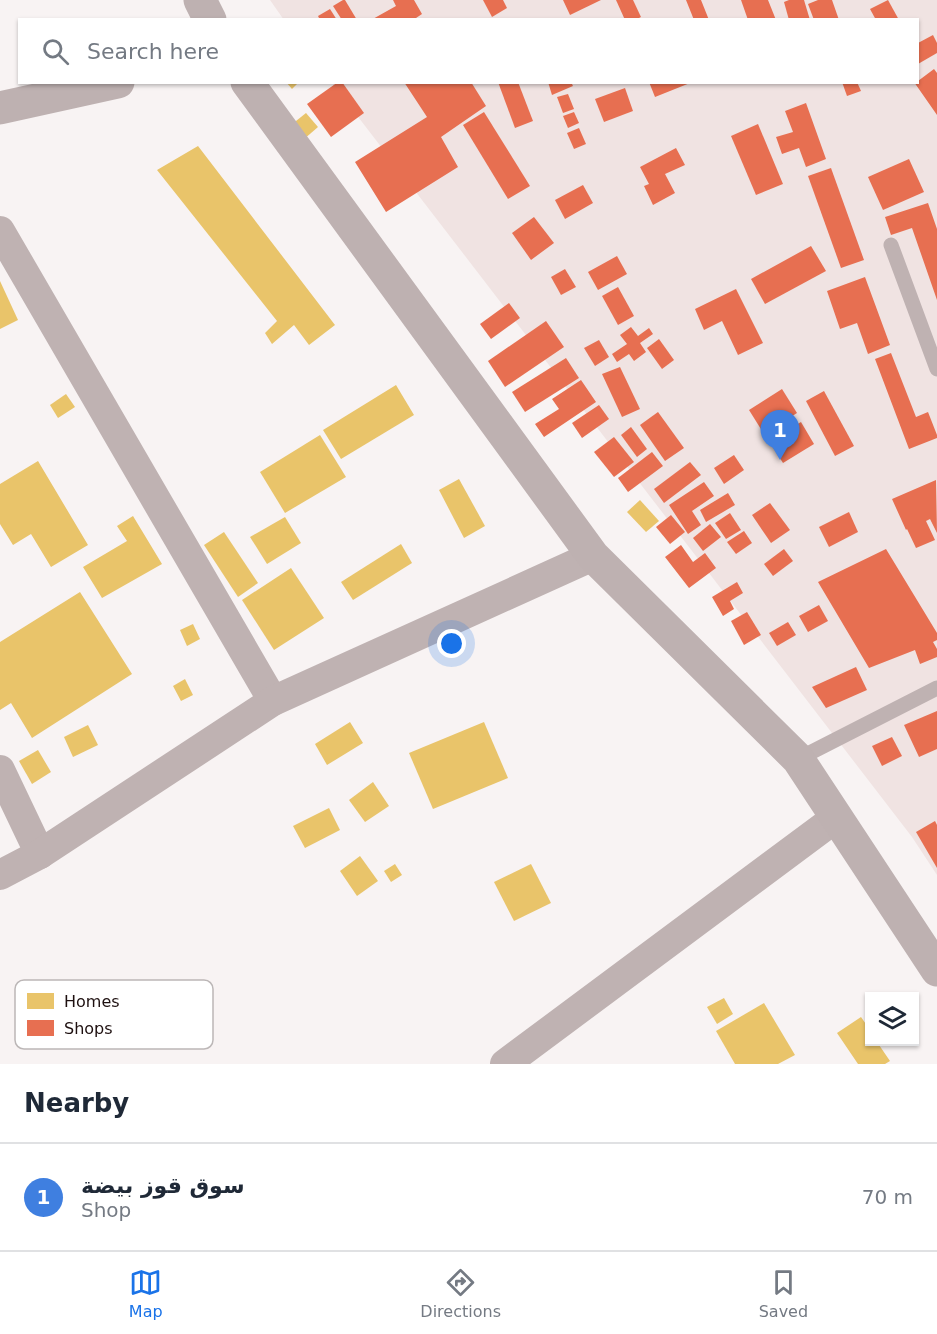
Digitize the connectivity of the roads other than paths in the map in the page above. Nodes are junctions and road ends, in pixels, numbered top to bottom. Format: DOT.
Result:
graph roads {
  1 [pos="200,0"];
  2 [pos="209,18"];
  3 [pos="109,84"];
  4 [pos="248,84"];
  5 [pos="0,108"];
  6 [pos="0,231"];
  7 [pos="891,245"];
  8 [pos="937,369"];
  9 [pos="593,556"];
  10 [pos="937,688"];
  11 [pos="273,701"];
  12 [pos="798,759"];
  13 [pos="0,770"];
  14 [pos="837,817"];
  15 [pos="40,854"];
  16 [pos="0,875"];
  17 [pos="937,970"];
  18 [pos="506,1064"];
  1 -- 2 [label="main road"];
  3 -- 5 [label="main road"];
  4 -- 9 [label="main road"];
  6 -- 11 [label="street"];
  7 -- 8 [label="lane"];
  9 -- 11 [label="street"];
  9 -- 12 [label="main road"];
  10 -- 12 [label="lane"];
  11 -- 15 [label="street"];
  12 -- 14 [label="main road"];
  13 -- 15 [label="street"];
  14 -- 17 [label="main road"];
  14 -- 18 [label="street"];
  15 -- 16 [label="street"];
}
